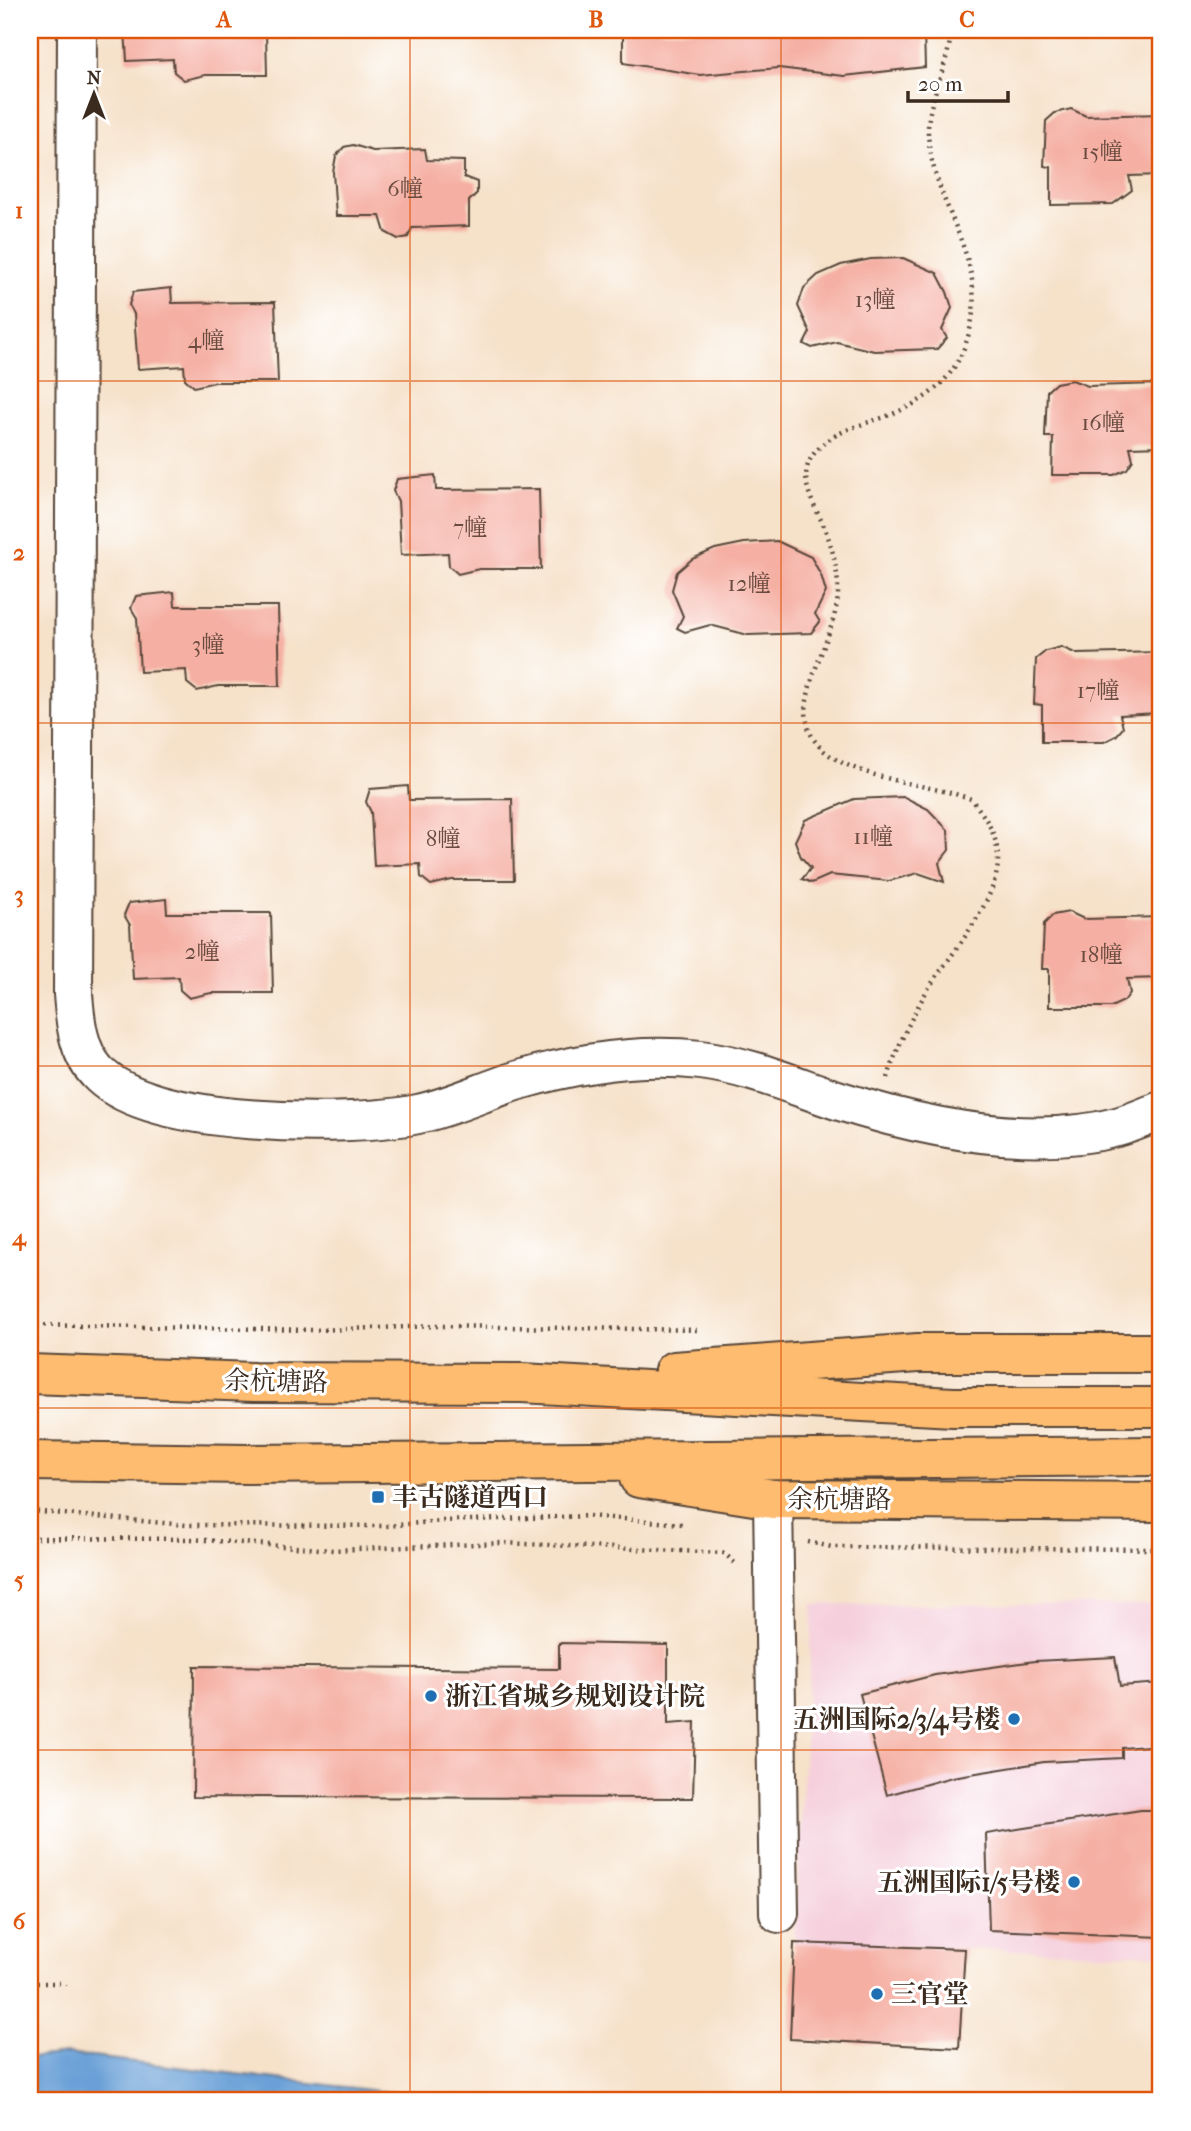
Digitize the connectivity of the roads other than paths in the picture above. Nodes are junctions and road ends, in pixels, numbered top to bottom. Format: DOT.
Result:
graph roads {
  1 [pos="78,30"];
  2 [pos="1161,1111"];
  3 [pos="1161,1353"];
  4 [pos="30,1374"];
  5 [pos="522,1383"];
  6 [pos="1161,1407"];
  7 [pos="1161,1456"];
  8 [pos="30,1461"];
  9 [pos="519,1461"];
  10 [pos="1161,1502"];
  11 [pos="774,1517"];
  12 [pos="779,1913"];
  1 -- 2 [label="street"];
  3 -- 5 [label="main road, 余杭塘路"];
  4 -- 5 [label="main road, 余杭塘路"];
  5 -- 6 [label="main road, 余杭塘路"];
  7 -- 9 [label="main road, 余杭塘路"];
  8 -- 9 [label="main road, 余杭塘路"];
  9 -- 11 [label="main road, 余杭塘路"];
  10 -- 11 [label="main road, 余杭塘路"];
  11 -- 12 [label="street"];
}
